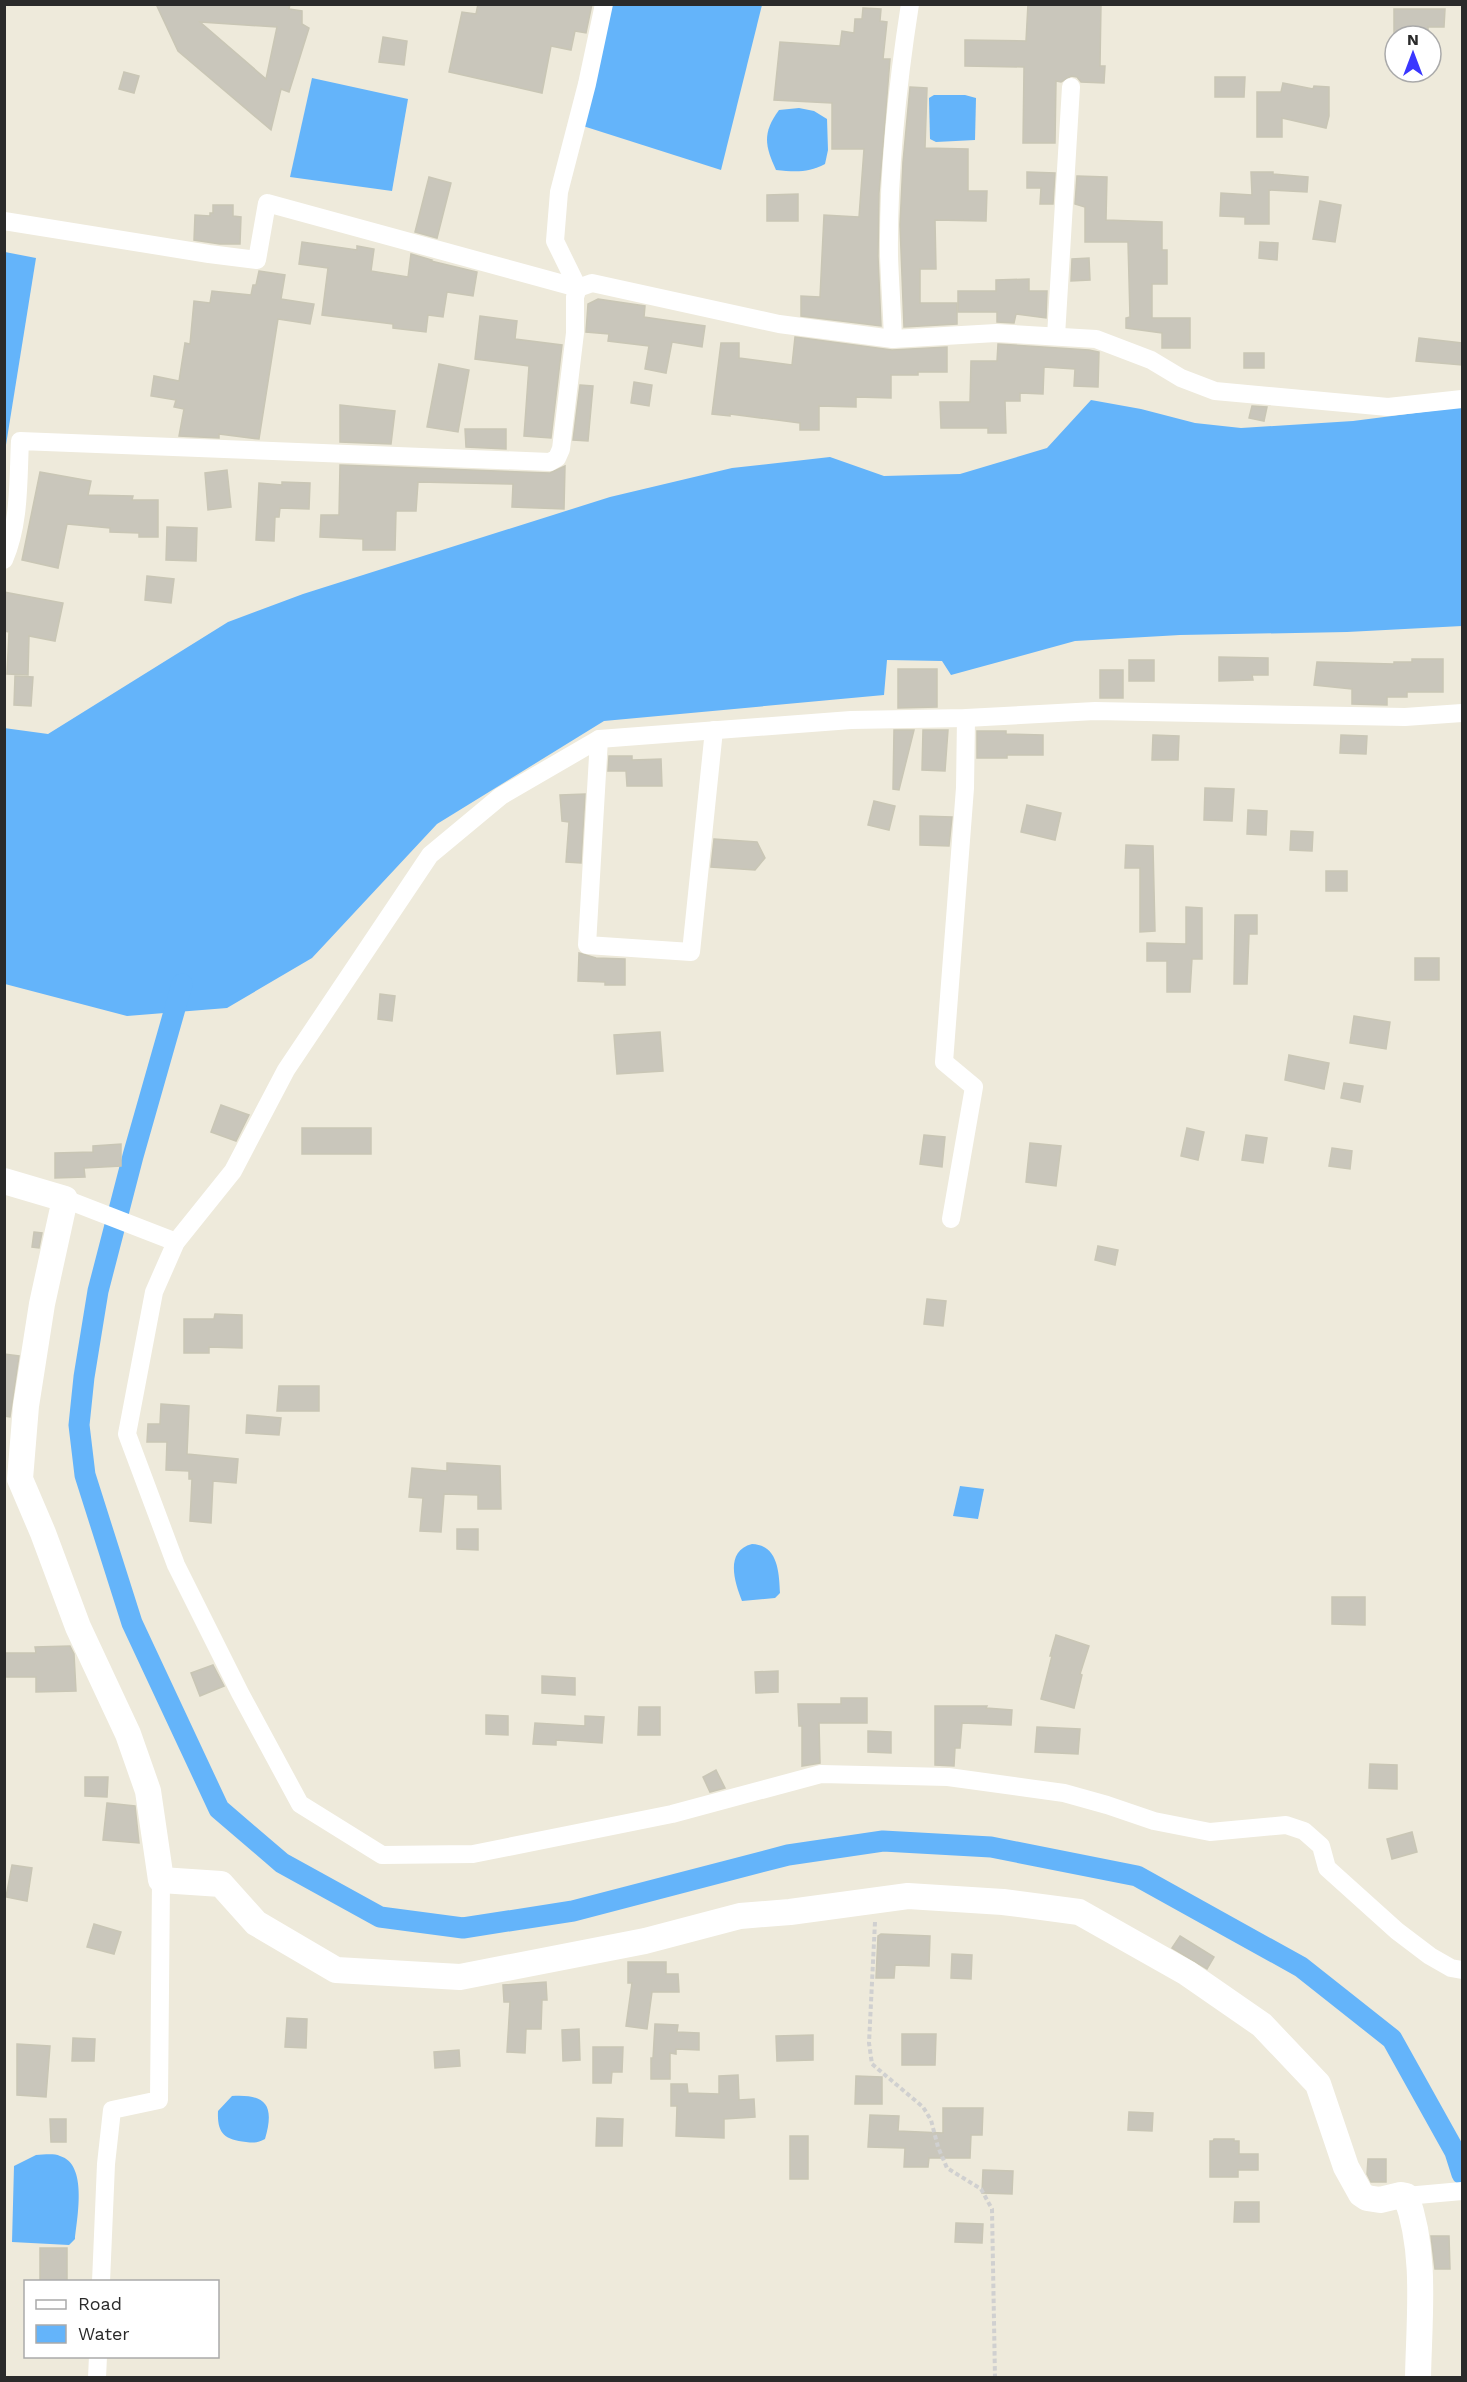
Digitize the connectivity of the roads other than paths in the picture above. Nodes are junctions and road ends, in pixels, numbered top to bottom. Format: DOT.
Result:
graph roads {
  1 [pos="604,4"];
  2 [pos="910,4"];
  3 [pos="1071,87"];
  4 [pos="4,221"];
  5 [pos="578,288"];
  6 [pos="1056,336"];
  7 [pos="893,339"];
  8 [pos="1462,399"];
  9 [pos="4,560"];
  10 [pos="1462,713"];
  11 [pos="966,718"];
  12 [pos="714,730"];
  13 [pos="599,739"];
  14 [pos="4,1180"];
  15 [pos="65,1199"];
  16 [pos="951,1218"];
  17 [pos="176,1242"];
  18 [pos="161,1880"];
  19 [pos="1462,1970"];
  20 [pos="1462,2191"];
  21 [pos="1406,2196"];
  22 [pos="101,2280"];
  23 [pos="98,2358"];
  24 [pos="97,2378"];
  25 [pos="1418,2378"];
  1 -- 5 [label="street"];
  2 -- 7 [label="street"];
  3 -- 6 [label="street"];
  4 -- 5 [label="street"];
  5 -- 7 [label="street"];
  5 -- 9 [label="street"];
  6 -- 7 [label="street"];
  6 -- 8 [label="street"];
  10 -- 11 [label="street"];
  11 -- 12 [label="street"];
  11 -- 16 [label="street"];
  12 -- 13 [label="street"];
  12 -- 13 [label="street"];
  13 -- 17 [label="street"];
  14 -- 15 [label="street"];
  15 -- 17 [label="street"];
  15 -- 18 [label="street"];
  17 -- 19 [label="street"];
  18 -- 21 [label="street"];
  18 -- 22 [label="street"];
  20 -- 21 [label="street"];
  21 -- 25 [label="street"];
  23 -- 24 [label="street"];
}
